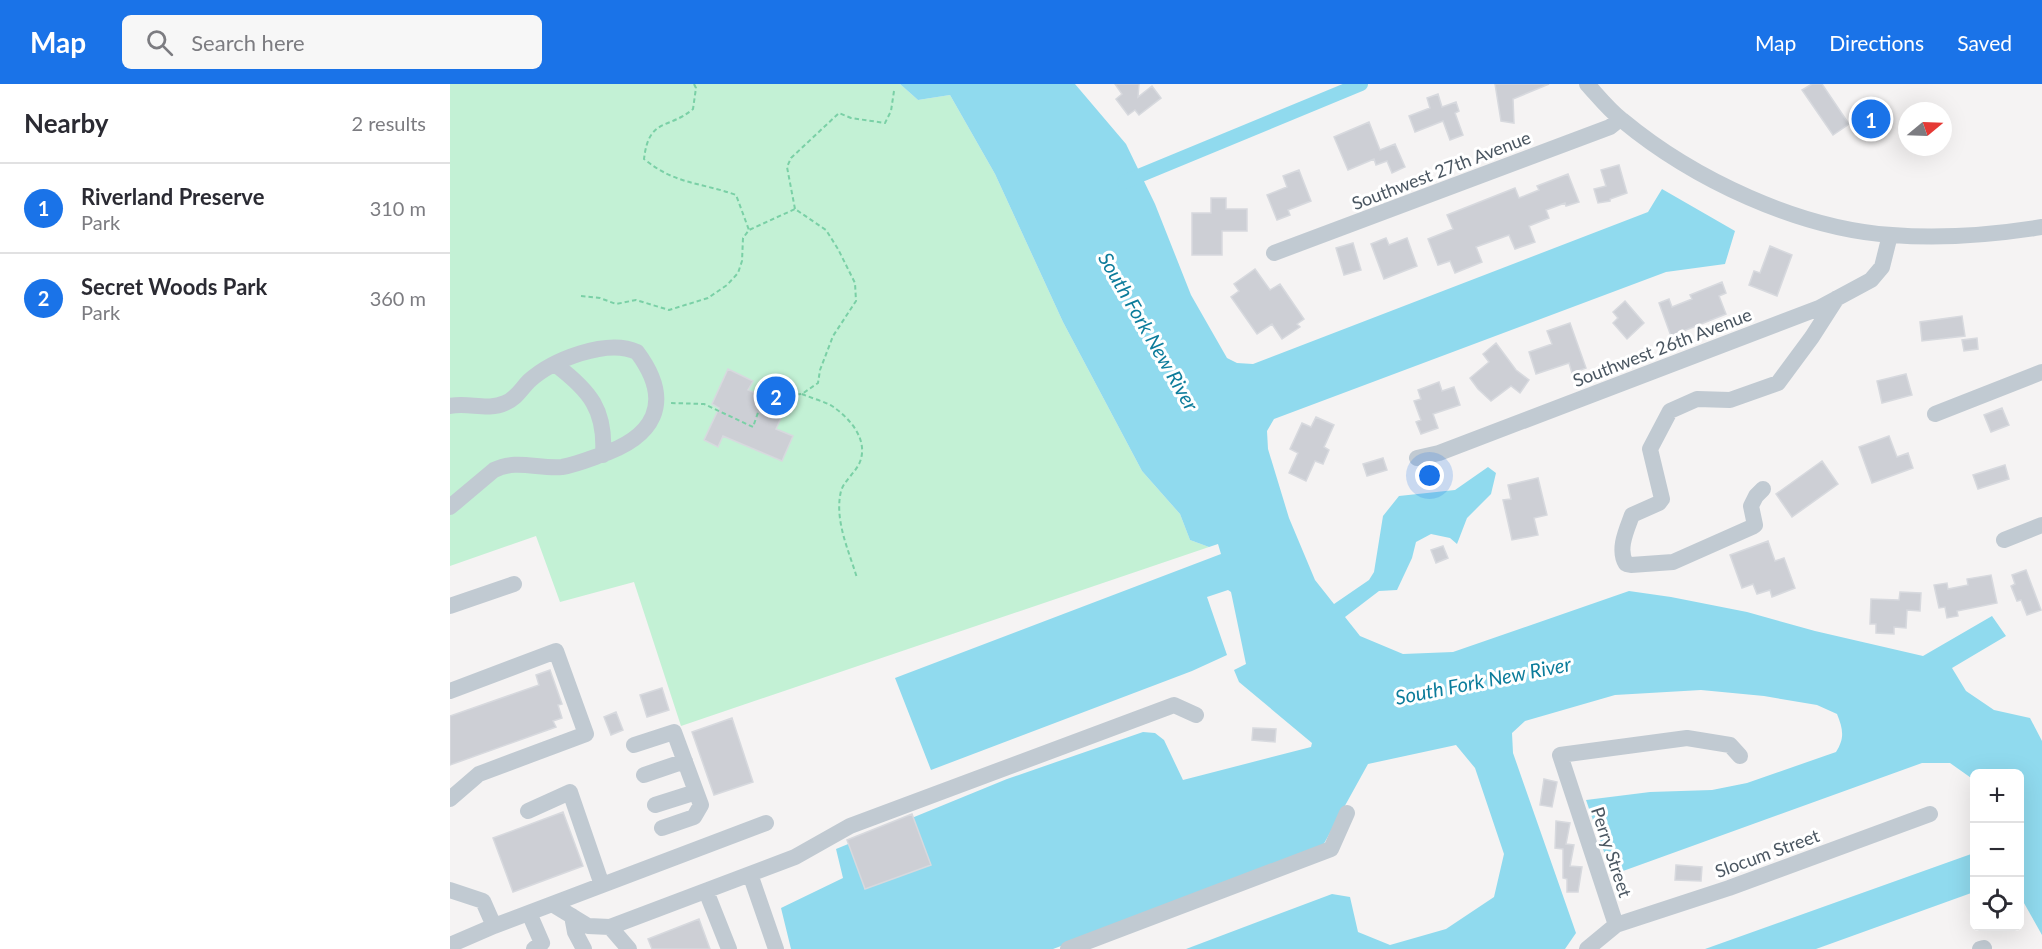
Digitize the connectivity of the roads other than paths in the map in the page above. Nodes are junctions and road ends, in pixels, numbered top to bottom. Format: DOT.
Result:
graph roads {
  1 [pos="1587,84"];
  2 [pos="1620,119"];
  3 [pos="2042,227"];
  4 [pos="1890,236"];
  5 [pos="1274,253"];
  6 [pos="1837,298"];
  7 [pos="556,365"];
  8 [pos="2042,372"];
  9 [pos="450,406"];
  10 [pos="1935,414"];
  11 [pos="603,455"];
  12 [pos="1417,458"];
  13 [pos="1763,489"];
  14 [pos="450,507"];
  15 [pos="2042,525"];
  16 [pos="2004,540"];
  17 [pos="514,585"];
  18 [pos="450,606"];
  19 [pos="451,688"];
  20 [pos="1196,715"];
  21 [pos="634,745"];
  22 [pos="1740,756"];
  23 [pos="685,761"];
  24 [pos="644,775"];
  25 [pos="696,792"];
  26 [pos="450,799"];
  27 [pos="655,805"];
  28 [pos="528,811"];
  29 [pos="1347,813"];
  30 [pos="1930,814"];
  31 [pos="766,823"];
  32 [pos="662,828"];
  33 [pos="750,874"];
  34 [pos="602,885"];
  35 [pos="450,890"];
  36 [pos="706,891"];
  37 [pos="552,904"];
  38 [pos="529,913"];
  39 [pos="572,916"];
  40 [pos="1616,925"];
  41 [pos="494,926"];
  42 [pos="610,927"];
  43 [pos="450,945"];
  44 [pos="540,947"];
  45 [pos="584,949"];
  46 [pos="629,949"];
  47 [pos="729,949"];
  48 [pos="776,949"];
  49 [pos="1068,949"];
  50 [pos="1587,949"];
  1 -- 2 [label="street"];
  2 -- 4 [label="street"];
  2 -- 5 [label="street, Southwest 27th Avenue"];
  3 -- 4 [label="street"];
  4 -- 6 [label="street, Southwest 26th Avenue"];
  6 -- 12 [label="street, Southwest 26th Avenue"];
  6 -- 13 [label="street"];
  7 -- 9 [label="street"];
  7 -- 11 [label="street"];
  7 -- 11 [label="street"];
  8 -- 10 [label="street"];
  11 -- 14 [label="street"];
  15 -- 16 [label="street"];
  17 -- 18 [label="street"];
  19 -- 26 [label="street"];
  20 -- 33 [label="street"];
  21 -- 23 [label="street"];
  22 -- 40 [label="street, Perry Street"];
  23 -- 24 [label="street"];
  23 -- 25 [label="street"];
  25 -- 27 [label="street"];
  25 -- 32 [label="street"];
  28 -- 34 [label="street"];
  29 -- 49 [label="street"];
  30 -- 40 [label="street, Slocum Street"];
  31 -- 34 [label="street"];
  33 -- 36 [label="street"];
  33 -- 48 [label="street"];
  34 -- 37 [label="street"];
  35 -- 41 [label="street"];
  36 -- 42 [label="street"];
  36 -- 47 [label="street"];
  37 -- 38 [label="street"];
  37 -- 39 [label="street"];
  38 -- 41 [label="street"];
  38 -- 44 [label="street"];
  39 -- 42 [label="street"];
  39 -- 45 [label="street"];
  40 -- 50 [label="street, Perry Street"];
  41 -- 43 [label="street"];
  42 -- 46 [label="street"];
}
